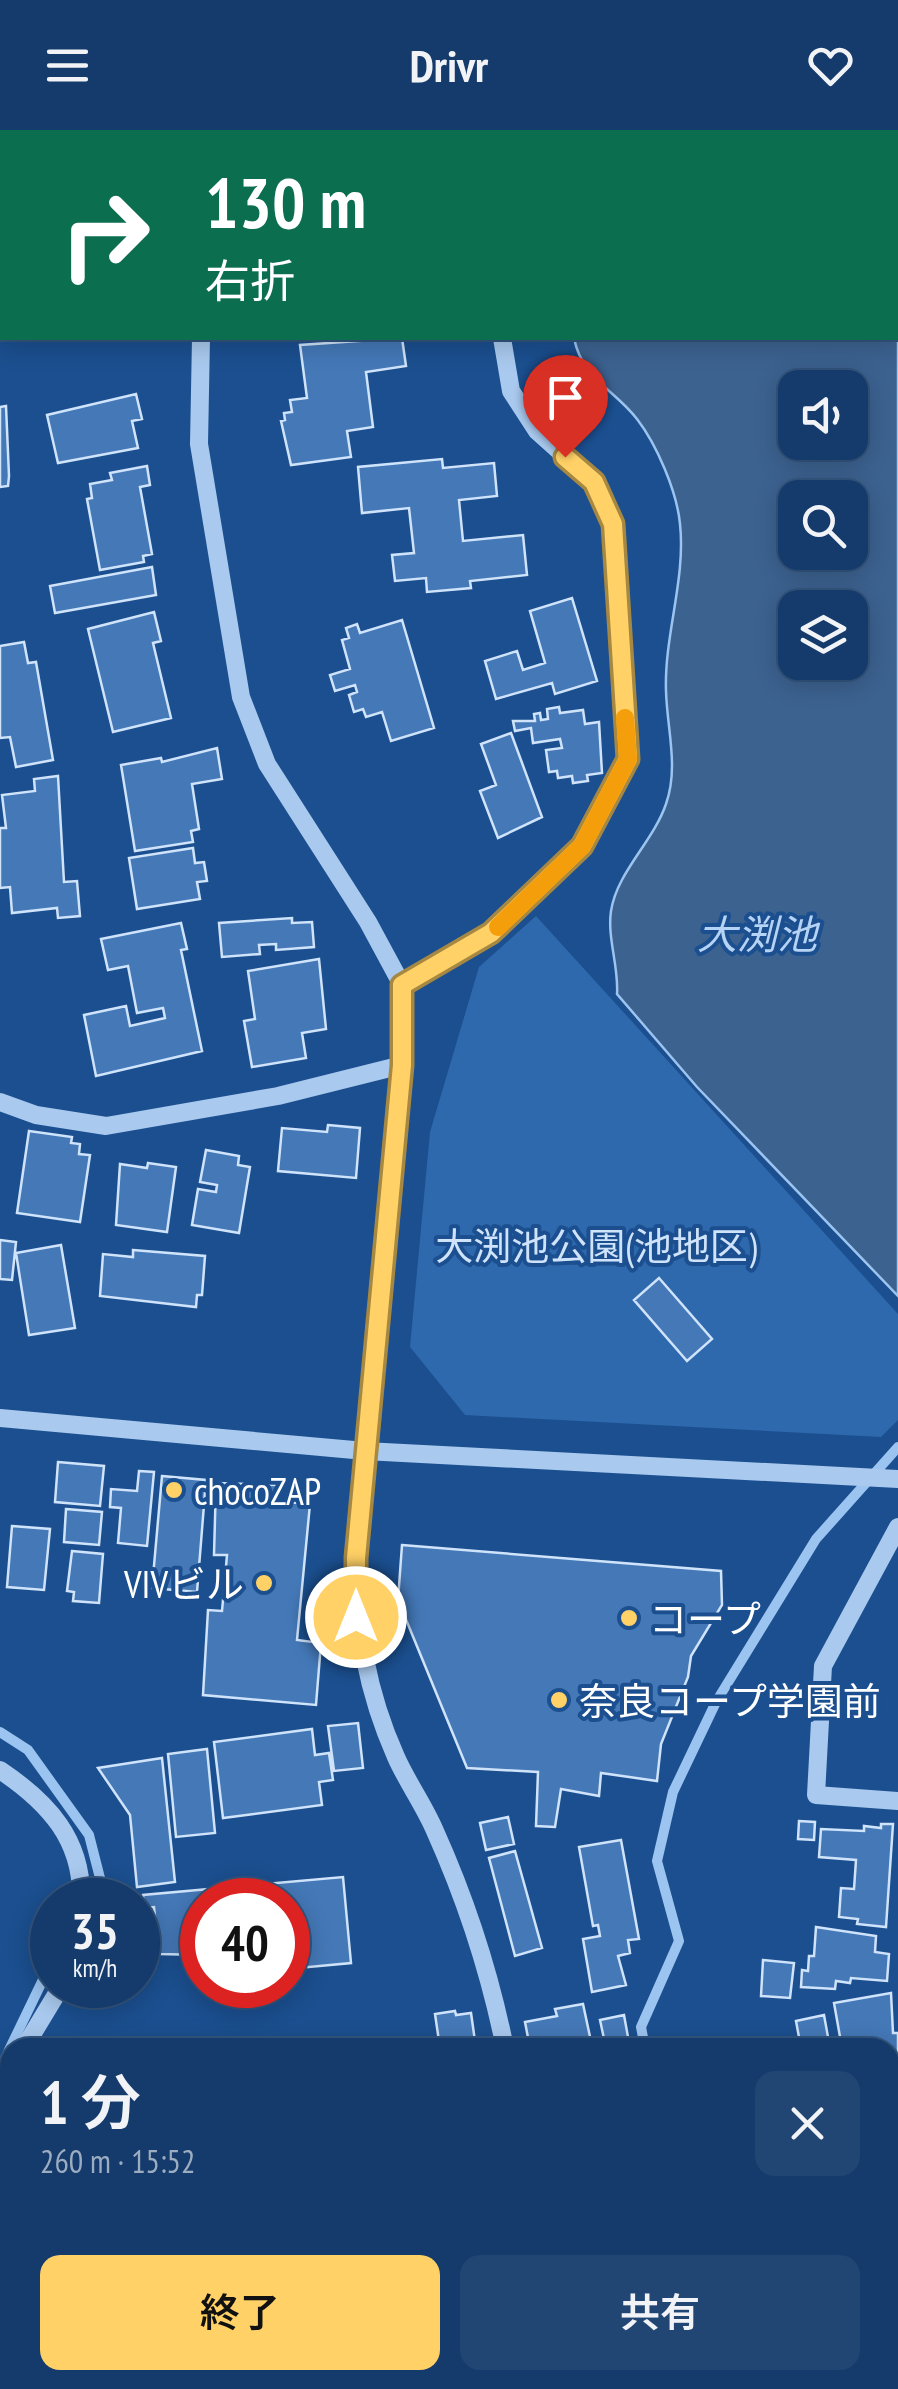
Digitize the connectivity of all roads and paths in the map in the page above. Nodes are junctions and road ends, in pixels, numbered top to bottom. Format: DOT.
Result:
graph roads {
  1 [pos="201,340"];
  2 [pos="502,340"];
  3 [pos="402,985"];
  4 [pos="402,1065"];
  5 [pos="0,1102"];
  6 [pos="0,1418"];
  7 [pos="365,1451"];
  8 [pos="898,1479"];
  9 [pos="898,1527"];
  10 [pos="0,1770"];
  11 [pos="898,1802"];
  12 [pos="82,1878"];
  13 [pos="48,2008"];
  14 [pos="30,2038"];
  15 [pos="503,2038"];
  1 -- 3 [label="street"];
  2 -- 3 [label="street"];
  3 -- 4 [label="street"];
  4 -- 5 [label="street"];
  4 -- 7 [label="street"];
  6 -- 7 [label="street"];
  7 -- 8 [label="street"];
  7 -- 15 [label="street"];
  9 -- 11 [label="street"];
  10 -- 12 [label="street"];
  13 -- 14 [label="street"];
}
